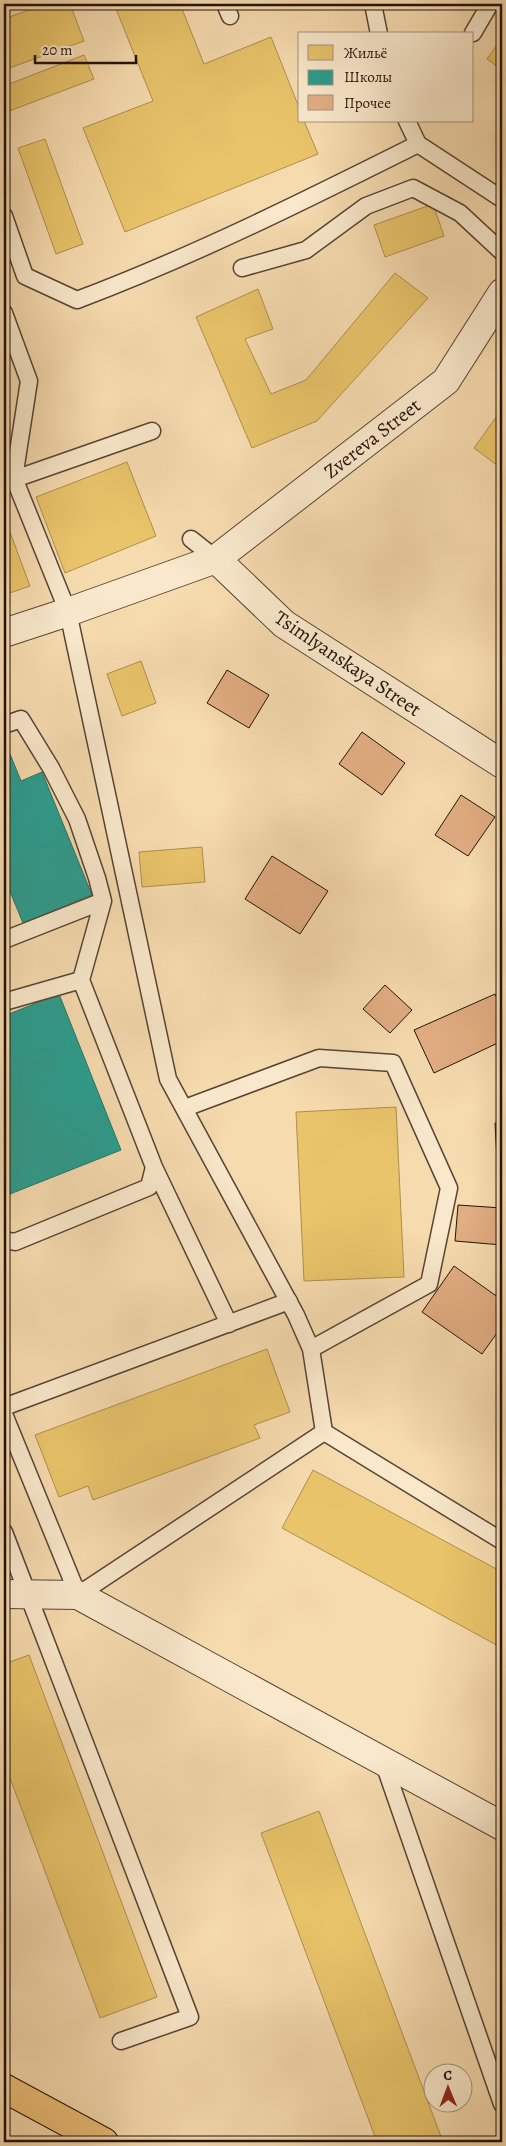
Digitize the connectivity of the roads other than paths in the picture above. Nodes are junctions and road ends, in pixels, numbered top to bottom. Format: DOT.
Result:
graph roads {
  1 [pos="374,4"];
  2 [pos="490,4"];
  3 [pos="379,32"];
  4 [pos="474,32"];
  5 [pos="407,122"];
  6 [pos="418,144"];
  7 [pos="502,199"];
  8 [pos="4,216"];
  9 [pos="502,252"];
  10 [pos="242,268"];
  11 [pos="502,293"];
  12 [pos="4,313"];
  13 [pos="152,431"];
  14 [pos="9,480"];
  15 [pos="191,539"];
  16 [pos="216,559"];
  17 [pos="68,612"];
  18 [pos="4,633"];
  19 [pos="4,725"];
  20 [pos="502,764"];
  21 [pos="103,901"];
  22 [pos="4,940"];
  23 [pos="82,980"];
  24 [pos="4,1002"];
  25 [pos="185,1108"];
  26 [pos="154,1167"];
  27 [pos="4,1240"];
  28 [pos="289,1301"];
  29 [pos="229,1324"];
  30 [pos="311,1349"];
  31 [pos="4,1407"];
  32 [pos="4,1414"];
  33 [pos="324,1432"];
  34 [pos="4,1532"];
  35 [pos="502,1541"];
  36 [pos="16,1594"];
  37 [pos="78,1595"];
  38 [pos="383,1761"];
  39 [pos="502,1826"];
  40 [pos="121,2042"];
  41 [pos="4,2088"];
  42 [pos="502,2104"];
  43 [pos="104,2142"];
  1 -- 3 [label="lane"];
  2 -- 4 [label="lane"];
  5 -- 6 [label="lane"];
  6 -- 7 [label="lane"];
  6 -- 8 [label="lane"];
  9 -- 10 [label="lane"];
  11 -- 16 [label="street, Zvereva Street"];
  12 -- 14 [label="lane"];
  13 -- 14 [label="lane"];
  14 -- 17 [label="lane"];
  15 -- 16 [label="lane"];
  16 -- 17 [label="street"];
  16 -- 20 [label="street, Tsimlyanskaya Street"];
  17 -- 18 [label="street"];
  17 -- 25 [label="lane"];
  19 -- 21 [label="lane"];
  21 -- 22 [label="lane"];
  21 -- 23 [label="lane"];
  23 -- 24 [label="lane"];
  23 -- 26 [label="lane"];
  25 -- 28 [label="lane"];
  25 -- 30 [label="lane"];
  26 -- 27 [label="lane"];
  26 -- 29 [label="lane"];
  28 -- 29 [label="lane"];
  28 -- 30 [label="lane"];
  29 -- 31 [label="lane"];
  30 -- 33 [label="lane"];
  32 -- 37 [label="lane"];
  33 -- 35 [label="lane"];
  33 -- 37 [label="lane"];
  34 -- 36 [label="lane"];
  36 -- 37 [label="street"];
  36 -- 40 [label="lane"];
  37 -- 38 [label="street"];
  38 -- 39 [label="street"];
  38 -- 42 [label="lane"];
  41 -- 43 [label="main road"];
}
